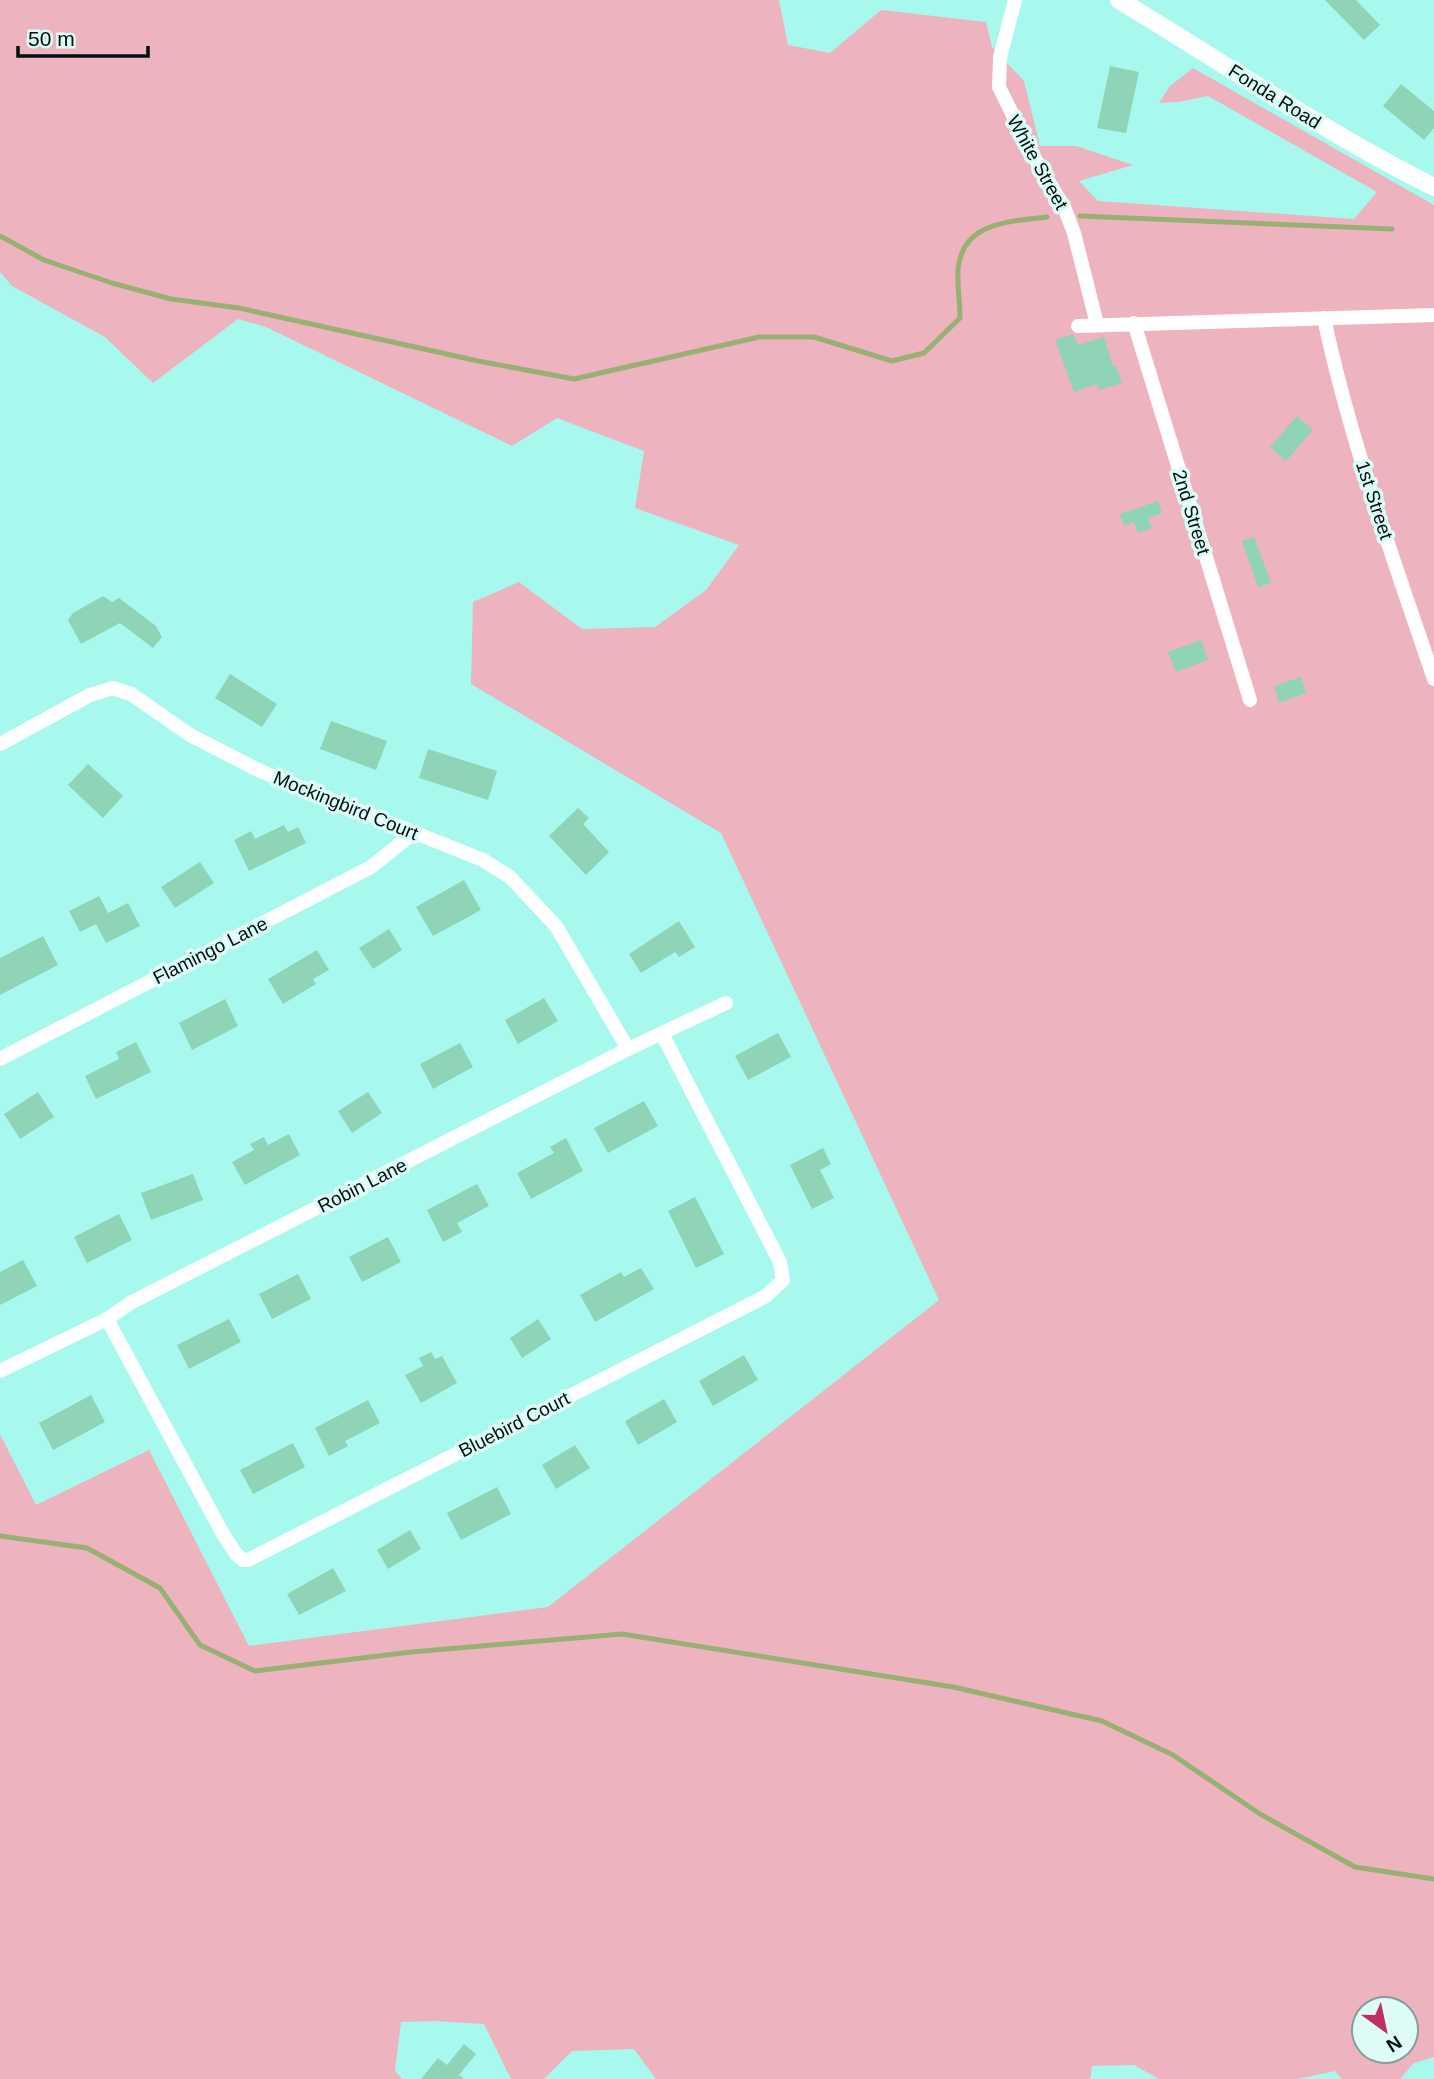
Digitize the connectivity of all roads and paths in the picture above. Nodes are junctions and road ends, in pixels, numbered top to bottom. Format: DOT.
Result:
graph roads {
  1 [pos="1015,0"];
  2 [pos="1119,0"];
  3 [pos="1434,187"];
  4 [pos="1434,315"];
  5 [pos="1325,318"];
  6 [pos="1134,323"];
  7 [pos="1097,324"];
  8 [pos="1078,326"];
  9 [pos="1434,679"];
  10 [pos="1250,700"];
  11 [pos="0,744"];
  12 [pos="415,832"];
  13 [pos="726,1003"];
  14 [pos="662,1034"];
  15 [pos="628,1049"];
  16 [pos="0,1059"];
  17 [pos="107,1319"];
  18 [pos="0,1371"];
  1 -- 7 [label="street, White Street"];
  2 -- 3 [label="street, Fonda Road"];
  4 -- 5 [label="street"];
  5 -- 6 [label="street"];
  5 -- 9 [label="street, 1st Street"];
  6 -- 7 [label="street"];
  6 -- 10 [label="street, 2nd Street"];
  7 -- 8 [label="street"];
  11 -- 12 [label="street, Mockingbird Court"];
  12 -- 15 [label="street, Mockingbird Court"];
  12 -- 16 [label="street, Flamingo Lane"];
  13 -- 14 [label="street, Robin Lane"];
  14 -- 15 [label="street, Robin Lane"];
  14 -- 17 [label="street, Bluebird Court"];
  15 -- 17 [label="street, Robin Lane"];
  17 -- 18 [label="street, Robin Lane"];
}
